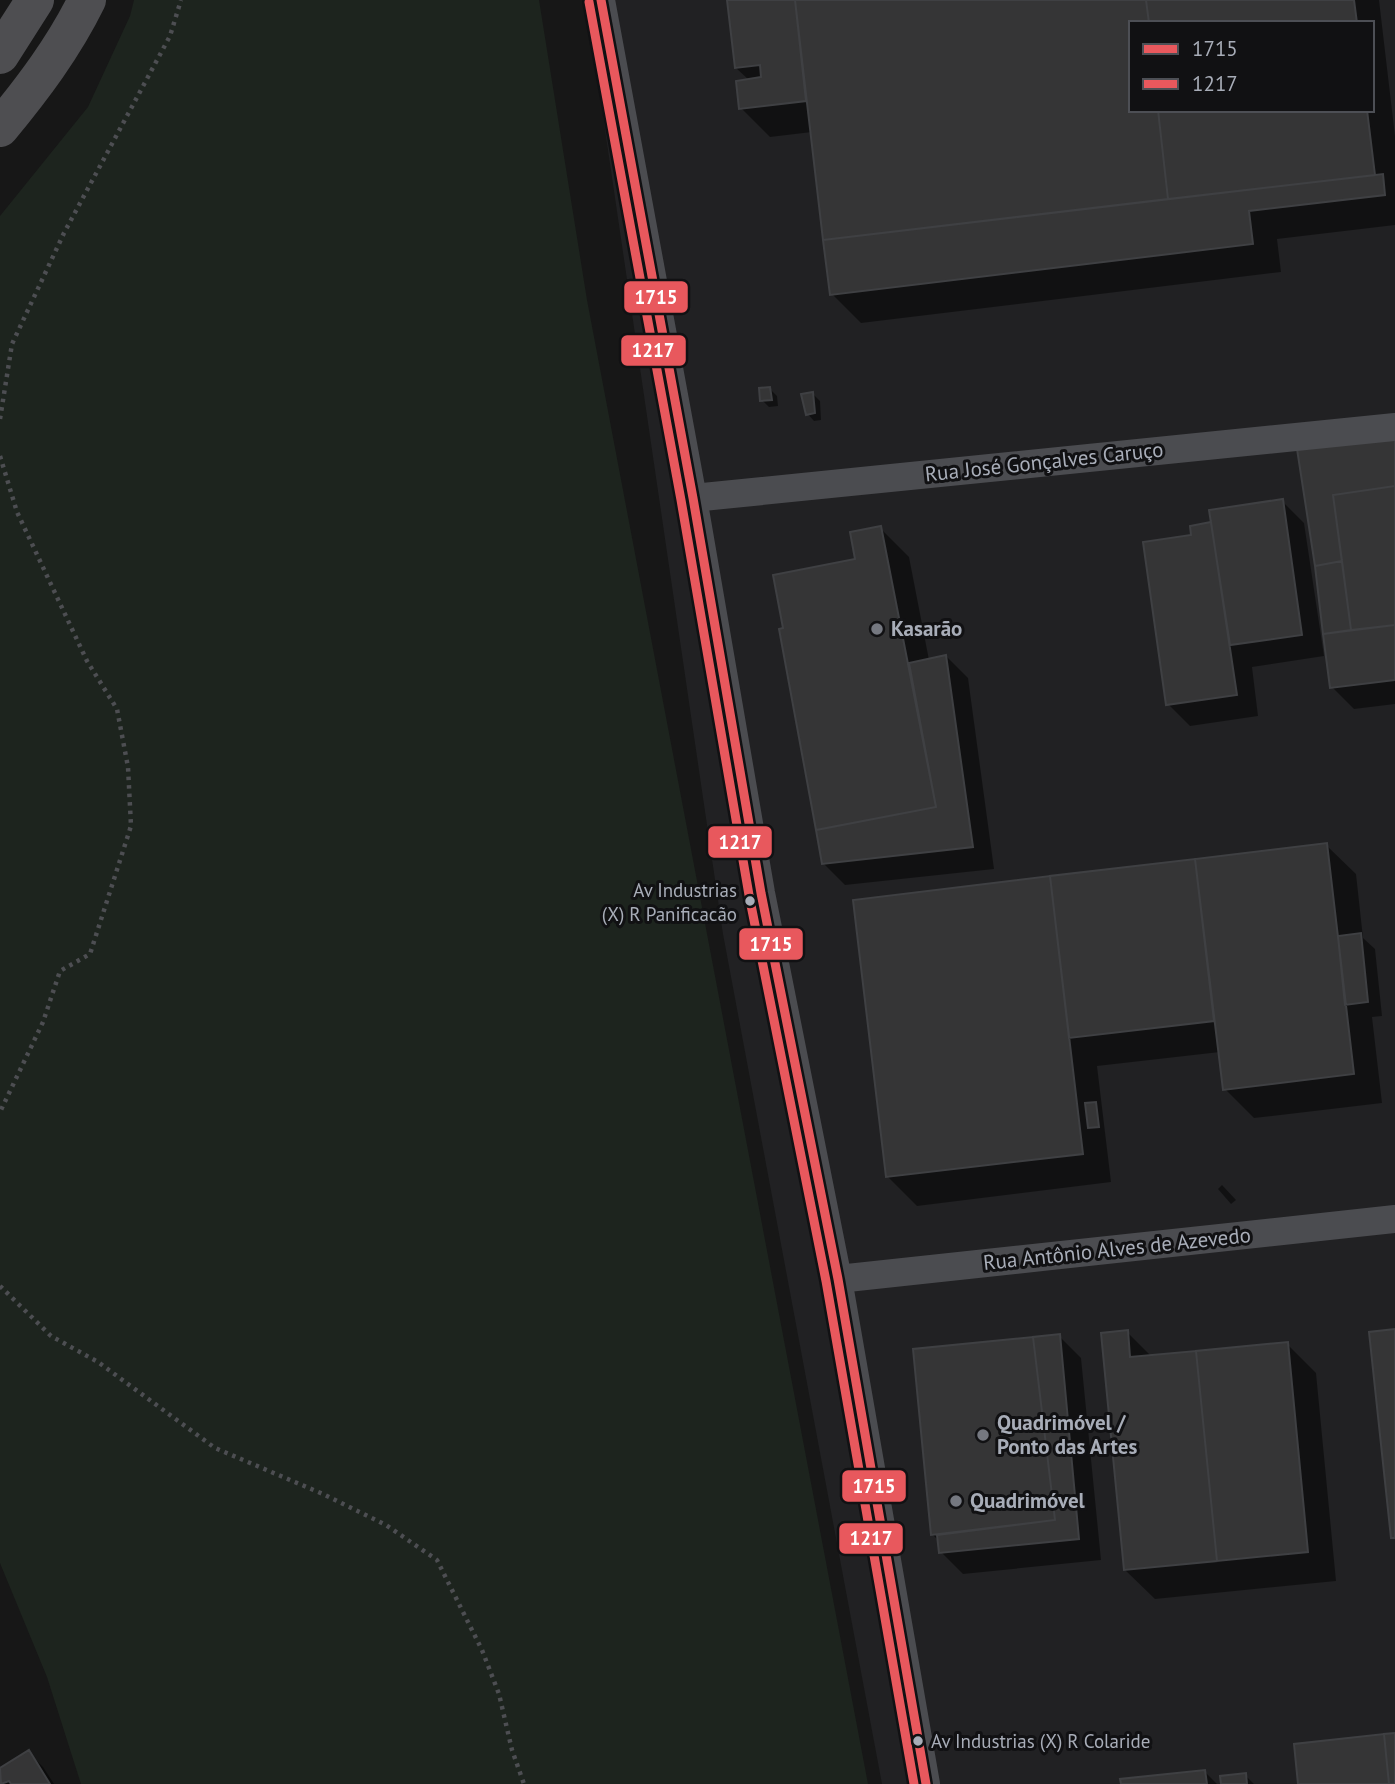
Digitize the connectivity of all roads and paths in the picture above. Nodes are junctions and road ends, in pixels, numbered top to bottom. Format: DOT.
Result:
graph roads {
  1 [pos="35,0"];
  2 [pos="87,0"];
  3 [pos="181,0"];
  4 [pos="601,0"];
  5 [pos="0,55"];
  6 [pos="0,128"];
  7 [pos="0,419"];
  8 [pos="1395,427"];
  9 [pos="0,456"];
  10 [pos="692,498"];
  11 [pos="0,1112"];
  12 [pos="1395,1219"];
  13 [pos="838,1279"];
  14 [pos="0,1286"];
  15 [pos="524,1784"];
  16 [pos="926,1784"];
  1 -- 5 [label="highway"];
  2 -- 6 [label="highway"];
  3 -- 7 [label="path"];
  4 -- 10 [label="street"];
  8 -- 10 [label="street, Rua José Gonçalves Caruço"];
  9 -- 11 [label="path"];
  10 -- 13 [label="street"];
  12 -- 13 [label="street, Rua Antônio Alves de Azevedo"];
  13 -- 16 [label="street"];
  14 -- 15 [label="path"];
}
